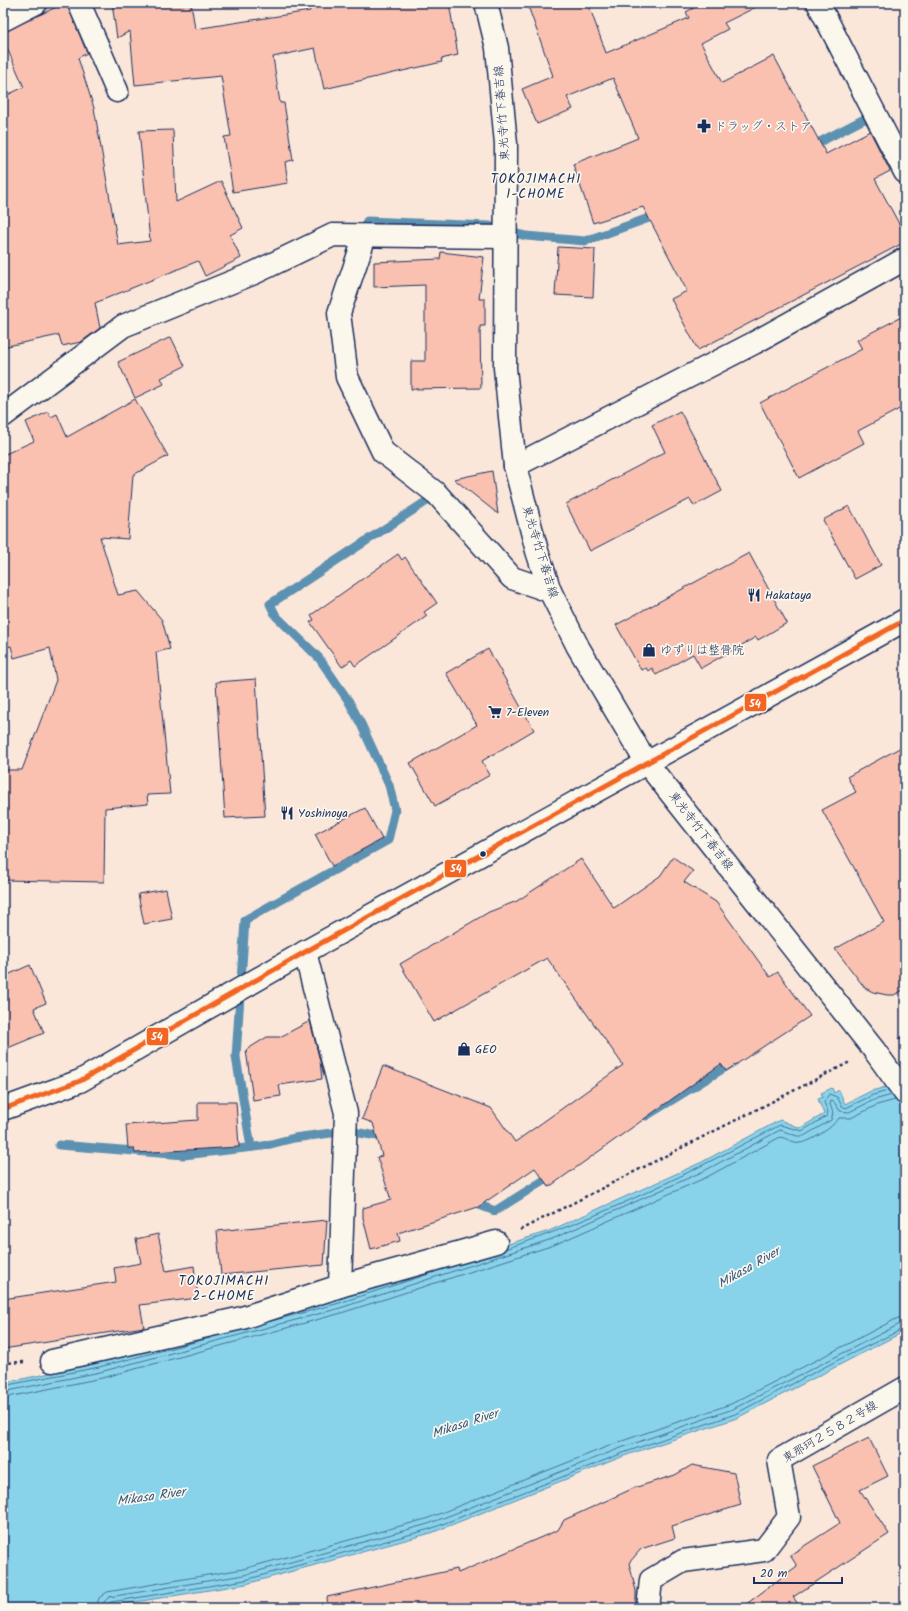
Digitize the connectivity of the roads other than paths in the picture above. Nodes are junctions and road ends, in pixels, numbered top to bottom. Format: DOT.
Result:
graph roads {
  1 [pos="36,3"];
  2 [pos="79,3"];
  3 [pos="486,3"];
  4 [pos="818,3"];
  5 [pos="3,20"];
  6 [pos="117,91"];
  7 [pos="905,172"];
  8 [pos="365,236"];
  9 [pos="504,237"];
  10 [pos="905,259"];
  11 [pos="3,416"];
  12 [pos="516,466"];
  13 [pos="550,591"];
  14 [pos="905,620"];
  15 [pos="646,762"];
  16 [pos="305,952"];
  17 [pos="905,1093"];
  18 [pos="3,1109"];
  19 [pos="496,1242"];
  20 [pos="340,1286"];
  21 [pos="52,1361"];
  22 [pos="905,1388"];
  23 [pos="648,1608"];
  1 -- 5 [label="street"];
  2 -- 6 [label="street"];
  3 -- 9 [label="street, 東光寺竹下春吉線"];
  4 -- 7 [label="street"];
  8 -- 9 [label="street"];
  8 -- 11 [label="street"];
  8 -- 13 [label="street"];
  9 -- 12 [label="street, 東光寺竹下春吉線"];
  10 -- 12 [label="street"];
  12 -- 13 [label="street, 東光寺竹下春吉線"];
  13 -- 15 [label="street, 東光寺竹下春吉線"];
  14 -- 15 [label="street"];
  15 -- 16 [label="street"];
  15 -- 17 [label="street, 東光寺竹下春吉線"];
  16 -- 18 [label="street"];
  16 -- 20 [label="street"];
  19 -- 20 [label="street"];
  20 -- 21 [label="street"];
  22 -- 23 [label="street, 東那珂２５８２号線"];
}
